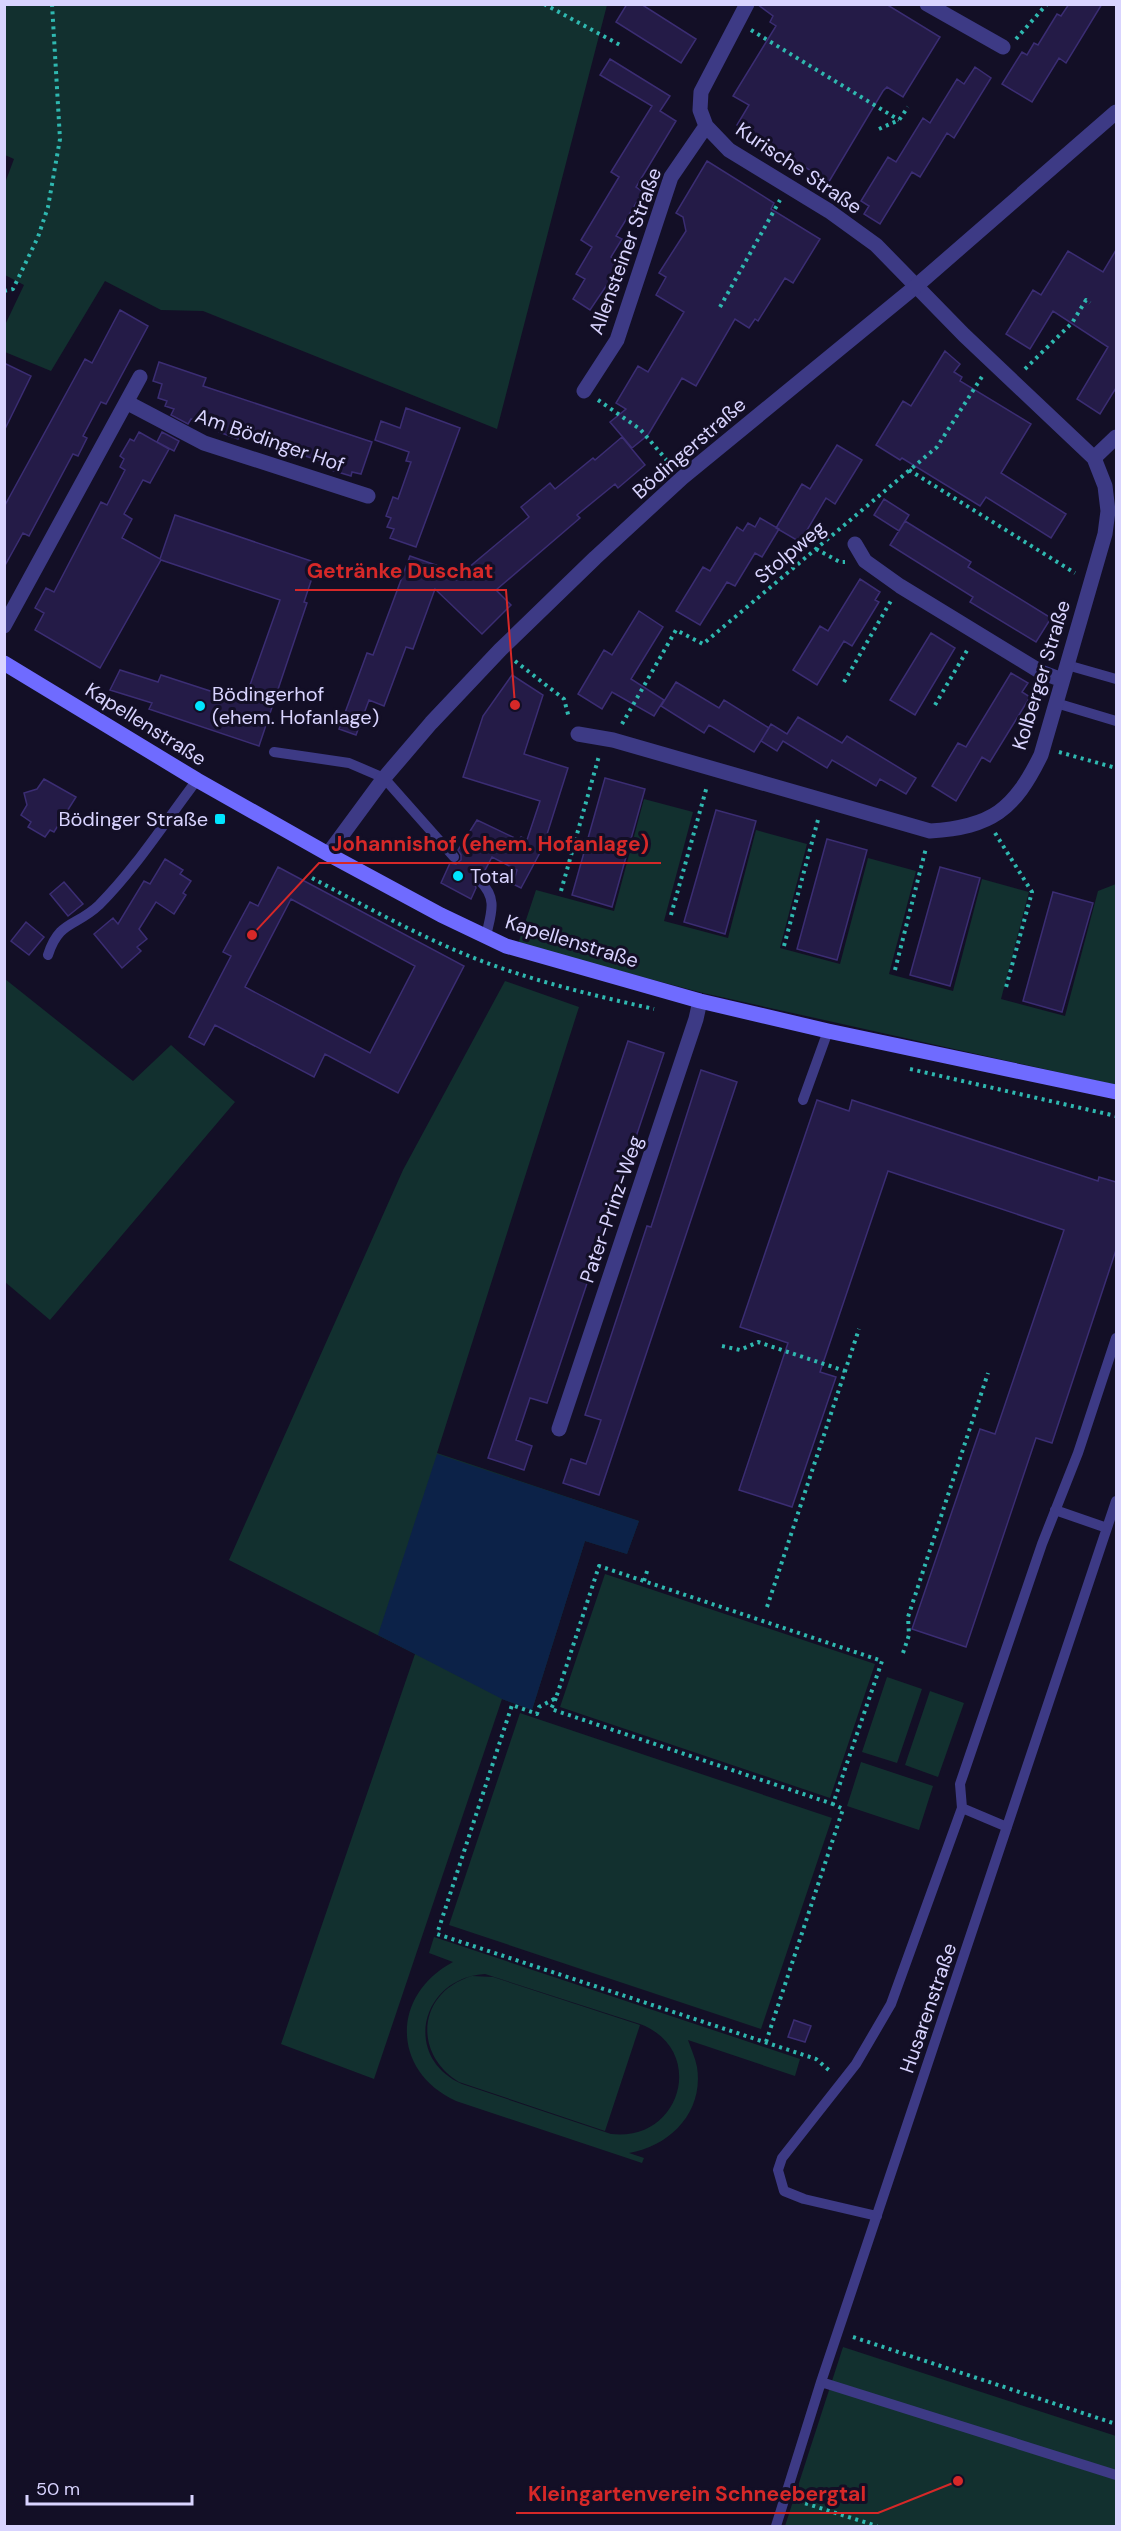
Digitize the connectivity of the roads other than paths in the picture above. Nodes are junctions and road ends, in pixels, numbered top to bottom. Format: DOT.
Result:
graph roads {
  1 [pos="747,4"];
  2 [pos="927,4"];
  3 [pos="1003,47"];
  4 [pos="1116,112"];
  5 [pos="706,126"];
  6 [pos="915,287"];
  7 [pos="140,377"];
  8 [pos="584,391"];
  9 [pos="128,403"];
  10 [pos="1116,437"];
  11 [pos="1094,458"];
  12 [pos="368,496"];
  13 [pos="855,544"];
  14 [pos="4,626"];
  15 [pos="4,663"];
  16 [pos="1067,665"];
  17 [pos="1116,679"];
  18 [pos="1062,680"];
  19 [pos="1056,703"];
  20 [pos="1116,721"];
  21 [pos="578,734"];
  22 [pos="274,752"];
  23 [pos="384,778"];
  24 [pos="196,780"];
  25 [pos="328,854"];
  26 [pos="454,857"];
  27 [pos="480,881"];
  28 [pos="486,936"];
  29 [pos="48,955"];
  30 [pos="700,1001"];
  31 [pos="828,1031"];
  32 [pos="1116,1092"];
  33 [pos="803,1100"];
  34 [pos="1116,1338"];
  35 [pos="559,1429"];
  36 [pos="1116,1501"];
  37 [pos="1055,1510"];
  38 [pos="1107,1528"];
  39 [pos="962,1808"];
  40 [pos="1007,1827"];
  41 [pos="877,2216"];
  42 [pos="821,2382"];
  43 [pos="1116,2475"];
  44 [pos="776,2526"];
  1 -- 5 [label="street, Kurische Straße"];
  2 -- 3 [label="street"];
  4 -- 6 [label="street, Bödingerstraße"];
  5 -- 6 [label="street, Kurische Straße"];
  5 -- 8 [label="street, Allensteiner Straße"];
  6 -- 11 [label="street, Kolberger Straße"];
  6 -- 23 [label="street, Bödingerstraße"];
  7 -- 9 [label="street"];
  9 -- 12 [label="street, Am Bödinger Hof"];
  9 -- 14 [label="street"];
  10 -- 11 [label="street"];
  11 -- 16 [label="street, Kolberger Straße"];
  13 -- 18 [label="street"];
  15 -- 24 [label="main road, Kapellenstraße"];
  16 -- 17 [label="lane"];
  16 -- 18 [label="street, Kolberger Straße"];
  18 -- 19 [label="street, Kolberger Straße"];
  19 -- 20 [label="lane"];
  19 -- 21 [label="street, Kolberger Straße"];
  22 -- 23 [label="lane"];
  23 -- 25 [label="street, Bödingerstraße"];
  23 -- 26 [label="lane"];
  24 -- 25 [label="main road, Kapellenstraße"];
  24 -- 29 [label="lane"];
  25 -- 28 [label="main road, Kapellenstraße"];
  27 -- 28 [label="lane"];
  28 -- 30 [label="main road, Kapellenstraße"];
  30 -- 31 [label="main road, Kapellenstraße"];
  30 -- 35 [label="street, Pater-Prinz-Weg"];
  31 -- 32 [label="main road, Kapellenstraße"];
  31 -- 33 [label="lane"];
  34 -- 37 [label="lane"];
  36 -- 38 [label="lane, Husarenstraße"];
  37 -- 38 [label="lane"];
  37 -- 39 [label="lane"];
  38 -- 40 [label="lane, Husarenstraße"];
  39 -- 40 [label="lane"];
  39 -- 41 [label="lane"];
  40 -- 41 [label="lane, Husarenstraße"];
  41 -- 42 [label="lane, Husarenstraße"];
  42 -- 43 [label="lane"];
  42 -- 44 [label="lane, Husarenstraße"];
}
